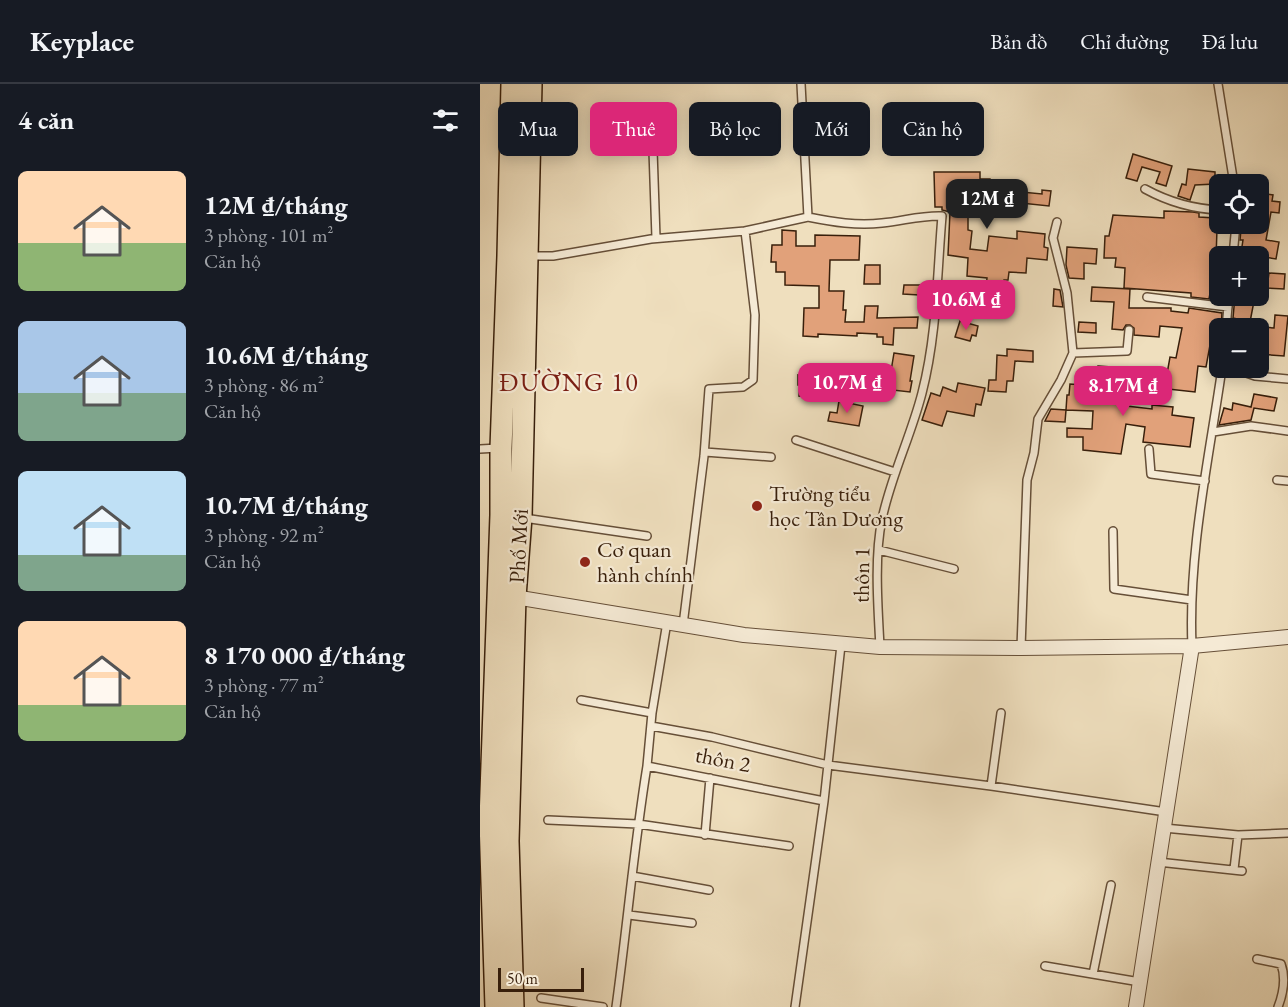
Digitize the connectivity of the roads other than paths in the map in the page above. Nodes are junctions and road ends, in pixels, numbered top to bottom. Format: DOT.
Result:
graph roads {
  1 [pos="512,84"];
  2 [pos="531,84"];
  3 [pos="801,84"];
  4 [pos="1218,84"];
  5 [pos="653,156"];
  6 [pos="1232,174"];
  7 [pos="1145,189"];
  8 [pos="1209,208"];
  9 [pos="808,217"];
  10 [pos="1057,222"];
  11 [pos="745,231"];
  12 [pos="656,238"];
  13 [pos="526,256"];
  14 [pos="1147,297"];
  15 [pos="1228,307"];
  16 [pos="1227,318"];
  17 [pos="1129,330"];
  18 [pos="1073,352"];
  19 [pos="1269,377"];
  20 [pos="1221,378"];
  21 [pos="1288,379"];
  22 [pos="1288,431"];
  23 [pos="1213,432"];
  24 [pos="796,440"];
  25 [pos="490,448"];
  26 [pos="1149,449"];
  27 [pos="705,452"];
  28 [pos="771,457"];
  29 [pos="895,472"];
  30 [pos="1277,480"];
  31 [pos="1204,481"];
  32 [pos="1288,481"];
  33 [pos="511,516"];
  34 [pos="1113,531"];
  35 [pos="647,536"];
  36 [pos="879,550"];
  37 [pos="954,569"];
  38 [pos="506,596"];
  39 [pos="1192,600"];
  40 [pos="667,622"];
  41 [pos="683,626"];
  42 [pos="1288,637"];
  43 [pos="841,645"];
  44 [pos="1192,646"];
  45 [pos="880,647"];
  46 [pos="1021,648"];
  47 [pos="581,700"];
  48 [pos="652,713"];
  49 [pos="1001,713"];
  50 [pos="651,726"];
  51 [pos="828,765"];
  52 [pos="647,766"];
  53 [pos="710,778"];
  54 [pos="991,786"];
  55 [pos="824,801"];
  56 [pos="1166,812"];
  57 [pos="548,820"];
  58 [pos="638,824"];
  59 [pos="1164,828"];
  60 [pos="1288,833"];
  61 [pos="705,835"];
  62 [pos="1238,835"];
  63 [pos="789,846"];
  64 [pos="1158,862"];
  65 [pos="632,876"];
  66 [pos="1111,885"];
  67 [pos="709,890"];
  68 [pos="628,915"];
  69 [pos="692,923"];
  70 [pos="1257,959"];
  71 [pos="1045,966"];
  72 [pos="1093,974"];
  73 [pos="1140,982"];
  74 [pos="540,998"];
  75 [pos="496,1007"];
  76 [pos="513,1007"];
  77 [pos="603,1007"];
  78 [pos="616,1007"];
  79 [pos="795,1007"];
  80 [pos="1136,1007"];
  81 [pos="1278,1007"];
  1 -- 25 [label="main road, Phố Mới"];
  2 -- 13 [label="main road, Phố Mới"];
  3 -- 9 [label="lane"];
  4 -- 6 [label="lane"];
  5 -- 12 [label="lane"];
  7 -- 8 [label="lane"];
  9 -- 11 [label="lane, thôn 1"];
  9 -- 29 [label="lane, thôn 1"];
  10 -- 18 [label="lane"];
  11 -- 12 [label="lane, thôn 1"];
  11 -- 27 [label="lane"];
  12 -- 13 [label="lane, thôn 1"];
  13 -- 33 [label="main road, Phố Mới"];
  14 -- 15 [label="lane"];
  15 -- 16 [label="lane"];
  17 -- 18 [label="lane"];
  18 -- 46 [label="lane"];
  19 -- 21 [label="lane"];
  20 -- 23 [label="lane"];
  22 -- 23 [label="lane"];
  23 -- 31 [label="lane"];
  24 -- 29 [label="lane"];
  25 -- 33 [label="main road, Phố Mới"];
  26 -- 31 [label="lane"];
  27 -- 28 [label="lane"];
  27 -- 41 [label="lane"];
  29 -- 36 [label="lane, thôn 1"];
  30 -- 32 [label="lane"];
  31 -- 39 [label="lane"];
  33 -- 35 [label="lane"];
  33 -- 38 [label="main road, Phố Mới"];
  34 -- 39 [label="lane"];
  36 -- 37 [label="lane"];
  36 -- 45 [label="lane, thôn 1"];
  38 -- 40 [label="street"];
  38 -- 75 [label="main road, Phố Mới"];
  38 -- 76 [label="main road, Phố Mới"];
  39 -- 44 [label="lane"];
  40 -- 41 [label="street"];
  40 -- 48 [label="lane"];
  41 -- 43 [label="street"];
  42 -- 44 [label="street"];
  43 -- 45 [label="street"];
  43 -- 51 [label="lane"];
  44 -- 46 [label="street"];
  44 -- 56 [label="street"];
  45 -- 46 [label="street"];
  47 -- 48 [label="lane"];
  48 -- 50 [label="lane"];
  49 -- 54 [label="lane"];
  50 -- 51 [label="lane"];
  50 -- 52 [label="lane"];
  51 -- 54 [label="lane"];
  51 -- 55 [label="lane"];
  52 -- 53 [label="lane, thôn 2"];
  52 -- 58 [label="lane"];
  53 -- 55 [label="lane, thôn 2"];
  53 -- 61 [label="lane"];
  54 -- 56 [label="lane"];
  55 -- 79 [label="lane"];
  56 -- 59 [label="street"];
  57 -- 58 [label="lane"];
  58 -- 61 [label="lane"];
  58 -- 65 [label="lane"];
  59 -- 62 [label="lane"];
  59 -- 64 [label="street"];
  60 -- 62 [label="lane"];
  61 -- 63 [label="lane"];
  62 -- 64 [label="lane"];
  64 -- 73 [label="street"];
  65 -- 67 [label="lane"];
  65 -- 68 [label="lane"];
  66 -- 72 [label="lane"];
  68 -- 69 [label="lane"];
  68 -- 78 [label="lane"];
  70 -- 81 [label="lane"];
  71 -- 72 [label="lane"];
  72 -- 73 [label="lane"];
  73 -- 80 [label="street"];
  74 -- 77 [label="lane"];
}
